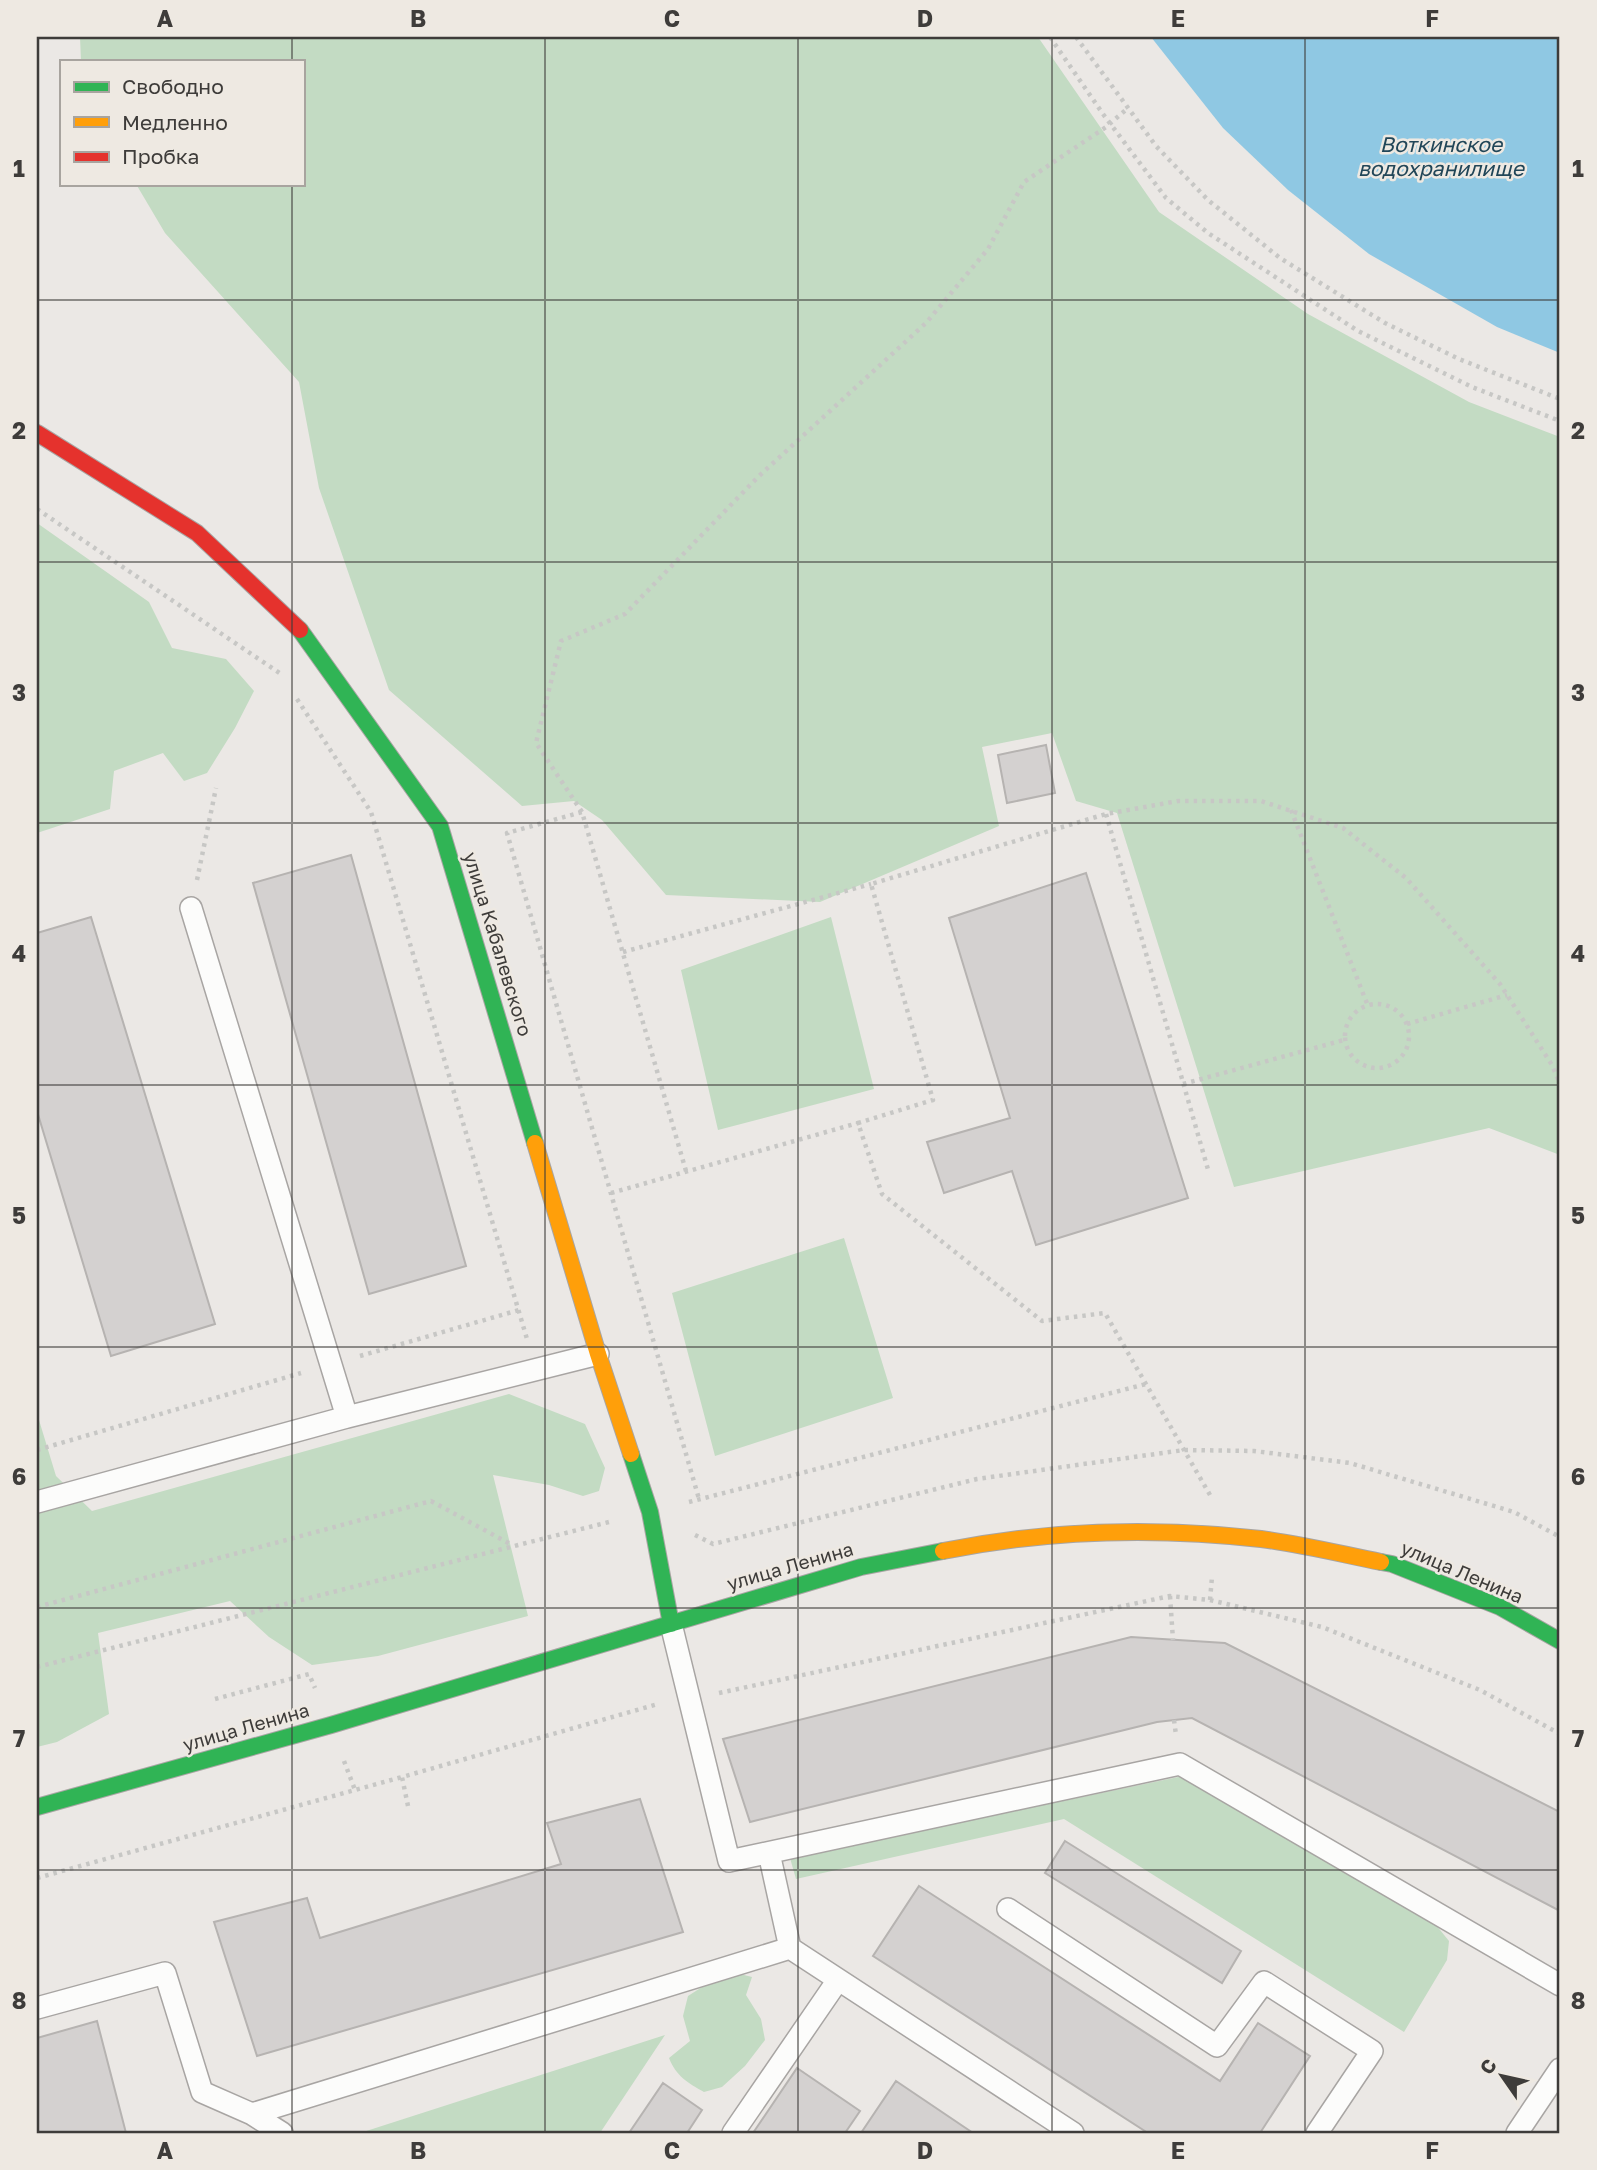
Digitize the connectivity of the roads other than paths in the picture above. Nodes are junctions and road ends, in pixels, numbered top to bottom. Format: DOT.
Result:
graph roads {
  1 [pos="37,433"];
  2 [pos="191,908"];
  3 [pos="598,1354"];
  4 [pos="347,1417"];
  5 [pos="37,1502"];
  6 [pos="671,1624"];
  7 [pos="1560,1641"];
  8 [pos="37,1807"];
  9 [pos="769,1853"];
  10 [pos="1008,1909"];
  11 [pos="790,1948"];
  12 [pos="838,1980"];
  13 [pos="1560,1985"];
  14 [pos="37,2008"];
  15 [pos="1560,2069"];
  16 [pos="252,2114"];
  17 [pos="282,2133"];
  18 [pos="733,2133"];
  19 [pos="1073,2133"];
  20 [pos="1317,2133"];
  21 [pos="1517,2133"];
  1 -- 3 [label="street, улица Кабалевского"];
  2 -- 4 [label="lane"];
  3 -- 4 [label="lane"];
  3 -- 6 [label="street, улица Кабалевского"];
  4 -- 5 [label="lane"];
  6 -- 7 [label="street, улица Ленина"];
  6 -- 8 [label="street, улица Ленина"];
  6 -- 9 [label="lane"];
  9 -- 11 [label="lane"];
  9 -- 13 [label="lane"];
  10 -- 20 [label="lane"];
  11 -- 12 [label="lane"];
  11 -- 16 [label="lane"];
  12 -- 18 [label="lane"];
  12 -- 19 [label="lane"];
  14 -- 16 [label="lane"];
  15 -- 21 [label="lane"];
  16 -- 17 [label="lane"];
}
